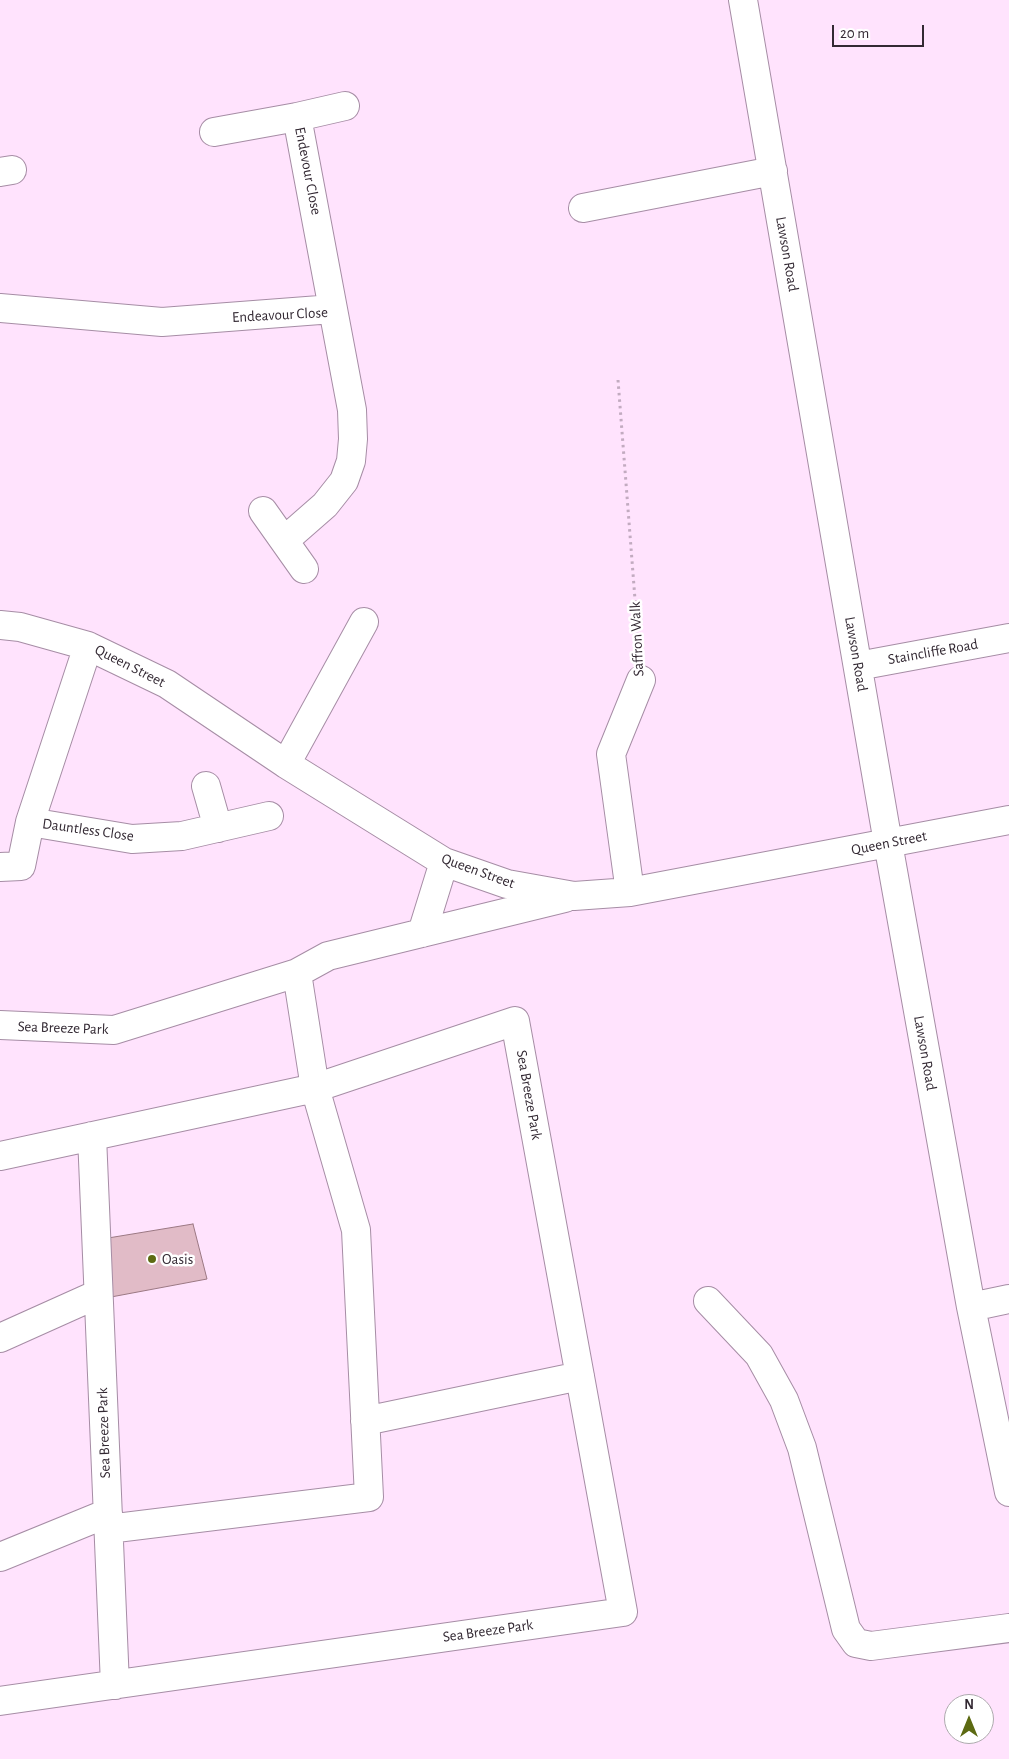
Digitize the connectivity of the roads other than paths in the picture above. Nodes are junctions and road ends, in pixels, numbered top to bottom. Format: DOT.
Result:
graph roads {
  1 [pos="743,0"];
  2 [pos="345,106"];
  3 [pos="297,117"];
  4 [pos="214,132"];
  5 [pos="773,171"];
  6 [pos="583,208"];
  7 [pos="0,308"];
  8 [pos="333,308"];
  9 [pos="263,511"];
  10 [pos="285,540"];
  11 [pos="304,569"];
  12 [pos="364,622"];
  13 [pos="0,625"];
  14 [pos="1009,638"];
  15 [pos="88,646"];
  16 [pos="858,666"];
  17 [pos="641,680"];
  18 [pos="286,764"];
  19 [pos="206,786"];
  20 [pos="269,816"];
  21 [pos="1009,820"];
  22 [pos="30,822"];
  23 [pos="218,828"];
  24 [pos="888,843"];
  25 [pos="444,862"];
  26 [pos="11,867"];
  27 [pos="630,892"];
  28 [pos="574,896"];
  29 [pos="422,933"];
  30 [pos="297,973"];
  31 [pos="0,1025"];
  32 [pos="315,1088"];
  33 [pos="92,1136"];
  34 [pos="0,1156"];
  35 [pos="98,1294"];
  36 [pos="1009,1299"];
  37 [pos="708,1300"];
  38 [pos="971,1307"];
  39 [pos="0,1338"];
  40 [pos="580,1376"];
  41 [pos="365,1421"];
  42 [pos="1009,1492"];
  43 [pos="108,1521"];
  44 [pos="0,1557"];
  45 [pos="1009,1628"];
  46 [pos="115,1685"];
  47 [pos="0,1701"];
  1 -- 5 [label="street, Lawson Road"];
  2 -- 3 [label="street"];
  3 -- 4 [label="street, Endevour Close"];
  3 -- 8 [label="street, Endevour Close"];
  5 -- 6 [label="street"];
  5 -- 16 [label="street, Lawson Road"];
  7 -- 8 [label="street, Endeavour Close"];
  8 -- 10 [label="street, Endeavour Close"];
  9 -- 10 [label="street"];
  10 -- 11 [label="street"];
  12 -- 18 [label="street"];
  13 -- 15 [label="street, Queen Street"];
  14 -- 16 [label="street, Staincliffe Road"];
  15 -- 18 [label="street, Queen Street"];
  15 -- 22 [label="street, Dauntless Close"];
  16 -- 24 [label="street, Lawson Road"];
  17 -- 27 [label="street, Saffron Walk"];
  18 -- 25 [label="street, Queen Street"];
  19 -- 23 [label="street"];
  20 -- 23 [label="street, Dauntless Close"];
  21 -- 24 [label="street, Queen Street"];
  22 -- 23 [label="street, Dauntless Close"];
  22 -- 26 [label="street"];
  24 -- 27 [label="street, Queen Street"];
  24 -- 38 [label="street, Lawson Road"];
  25 -- 28 [label="street, Queen Street"];
  25 -- 29 [label="street"];
  27 -- 28 [label="street, Queen Street"];
  28 -- 29 [label="street, Sea Breeze Park"];
  29 -- 30 [label="street, Sea Breeze Park"];
  30 -- 31 [label="street, Sea Breeze Park"];
  30 -- 32 [label="street"];
  32 -- 33 [label="street, Sea Breeze Park"];
  32 -- 40 [label="street, Sea Breeze Park"];
  32 -- 41 [label="street"];
  33 -- 34 [label="street, Sea Breeze Park"];
  33 -- 35 [label="street, Sea Breeze Park"];
  35 -- 39 [label="street"];
  35 -- 43 [label="street, Sea Breeze Park"];
  36 -- 38 [label="street"];
  37 -- 45 [label="street"];
  38 -- 42 [label="street, Lawson Road"];
  40 -- 41 [label="street"];
  40 -- 46 [label="street, Sea Breeze Park"];
  41 -- 43 [label="street"];
  43 -- 44 [label="street"];
  43 -- 46 [label="street, Sea Breeze Park"];
  46 -- 47 [label="street, Sea Breeze Park"];
}
